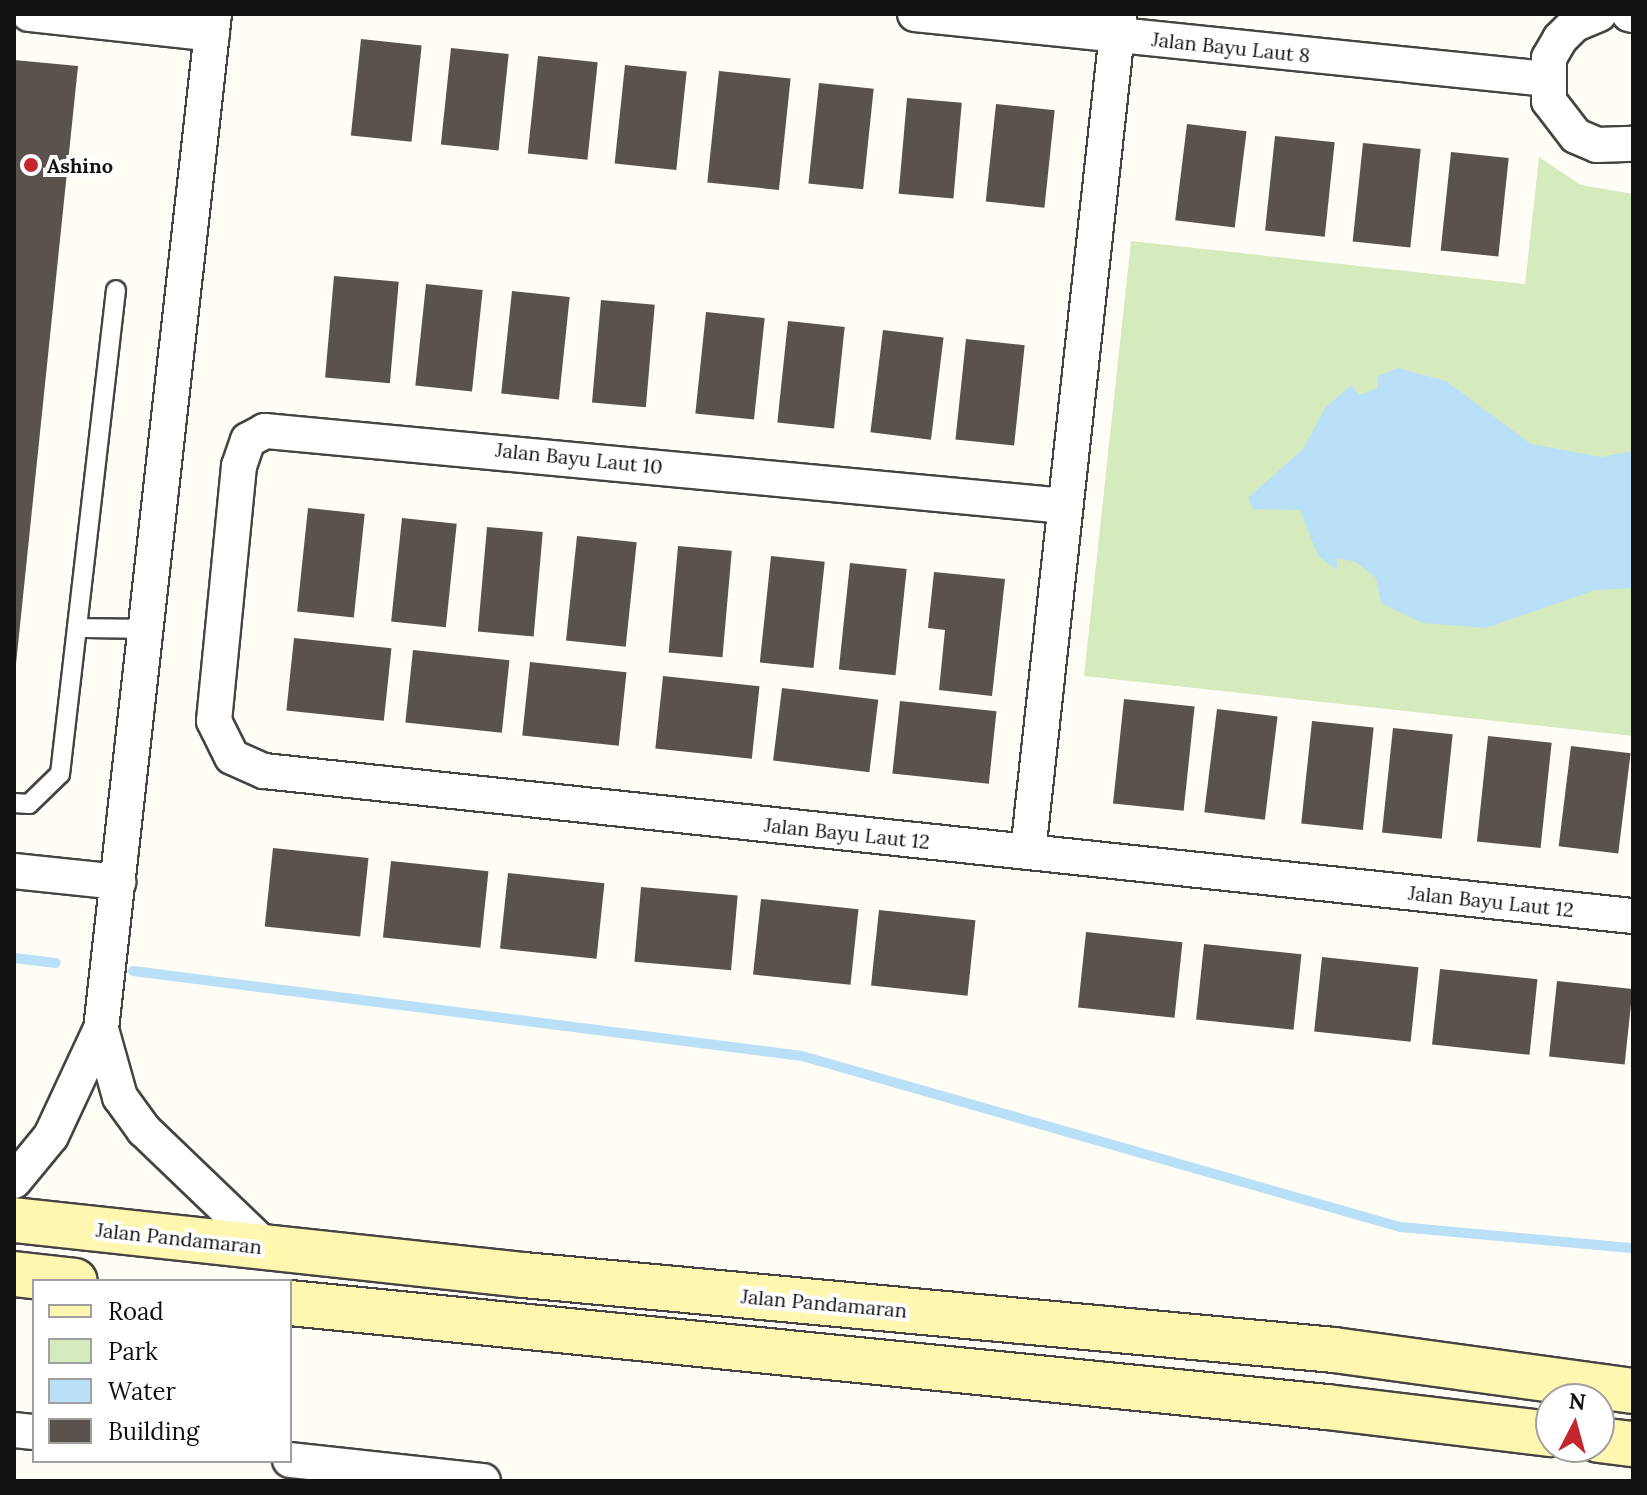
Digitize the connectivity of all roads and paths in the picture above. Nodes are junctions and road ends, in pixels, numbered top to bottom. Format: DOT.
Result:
graph roads {
  1 [pos="29,14"];
  2 [pos="915,14"];
  3 [pos="1596,14"];
  4 [pos="213,24"];
  5 [pos="1118,24"];
  6 [pos="1546,79"];
  7 [pos="1633,144"];
  8 [pos="116,290"];
  9 [pos="1065,506"];
  10 [pos="227,592"];
  11 [pos="77,628"];
  12 [pos="145,629"];
  13 [pos="14,803"];
  14 [pos="1028,852"];
  15 [pos="14,871"];
  16 [pos="118,882"];
  17 [pos="1633,916"];
  18 [pos="101,1029"];
  19 [pos="14,1181"];
  20 [pos="14,1220"];
  21 [pos="267,1248"];
  22 [pos="14,1274"];
  23 [pos="58,1279"];
  24 [pos="292,1303"];
  25 [pos="1633,1391"];
  26 [pos="1535,1432"];
  27 [pos="292,1460"];
  28 [pos="483,1481"];
  1 -- 4 [label="street"];
  2 -- 5 [label="street, Jalan Bayu Laut 8"];
  3 -- 6 [label="street"];
  4 -- 12 [label="street"];
  5 -- 6 [label="street, Jalan Bayu Laut 8"];
  5 -- 9 [label="street"];
  6 -- 7 [label="street"];
  8 -- 11 [label="lane"];
  9 -- 10 [label="street, Jalan Bayu Laut 10"];
  9 -- 14 [label="street"];
  10 -- 14 [label="street, Jalan Bayu Laut 12"];
  11 -- 12 [label="lane"];
  11 -- 13 [label="lane"];
  12 -- 16 [label="street"];
  14 -- 17 [label="street, Jalan Bayu Laut 12"];
  15 -- 16 [label="street"];
  16 -- 18 [label="street"];
  18 -- 19 [label="street"];
  18 -- 21 [label="street"];
  20 -- 21 [label="main road, Jalan Pandamaran"];
  21 -- 25 [label="main road, Jalan Pandamaran"];
  22 -- 23 [label="main road"];
  24 -- 26 [label="main road"];
  27 -- 28 [label="street"];
}
